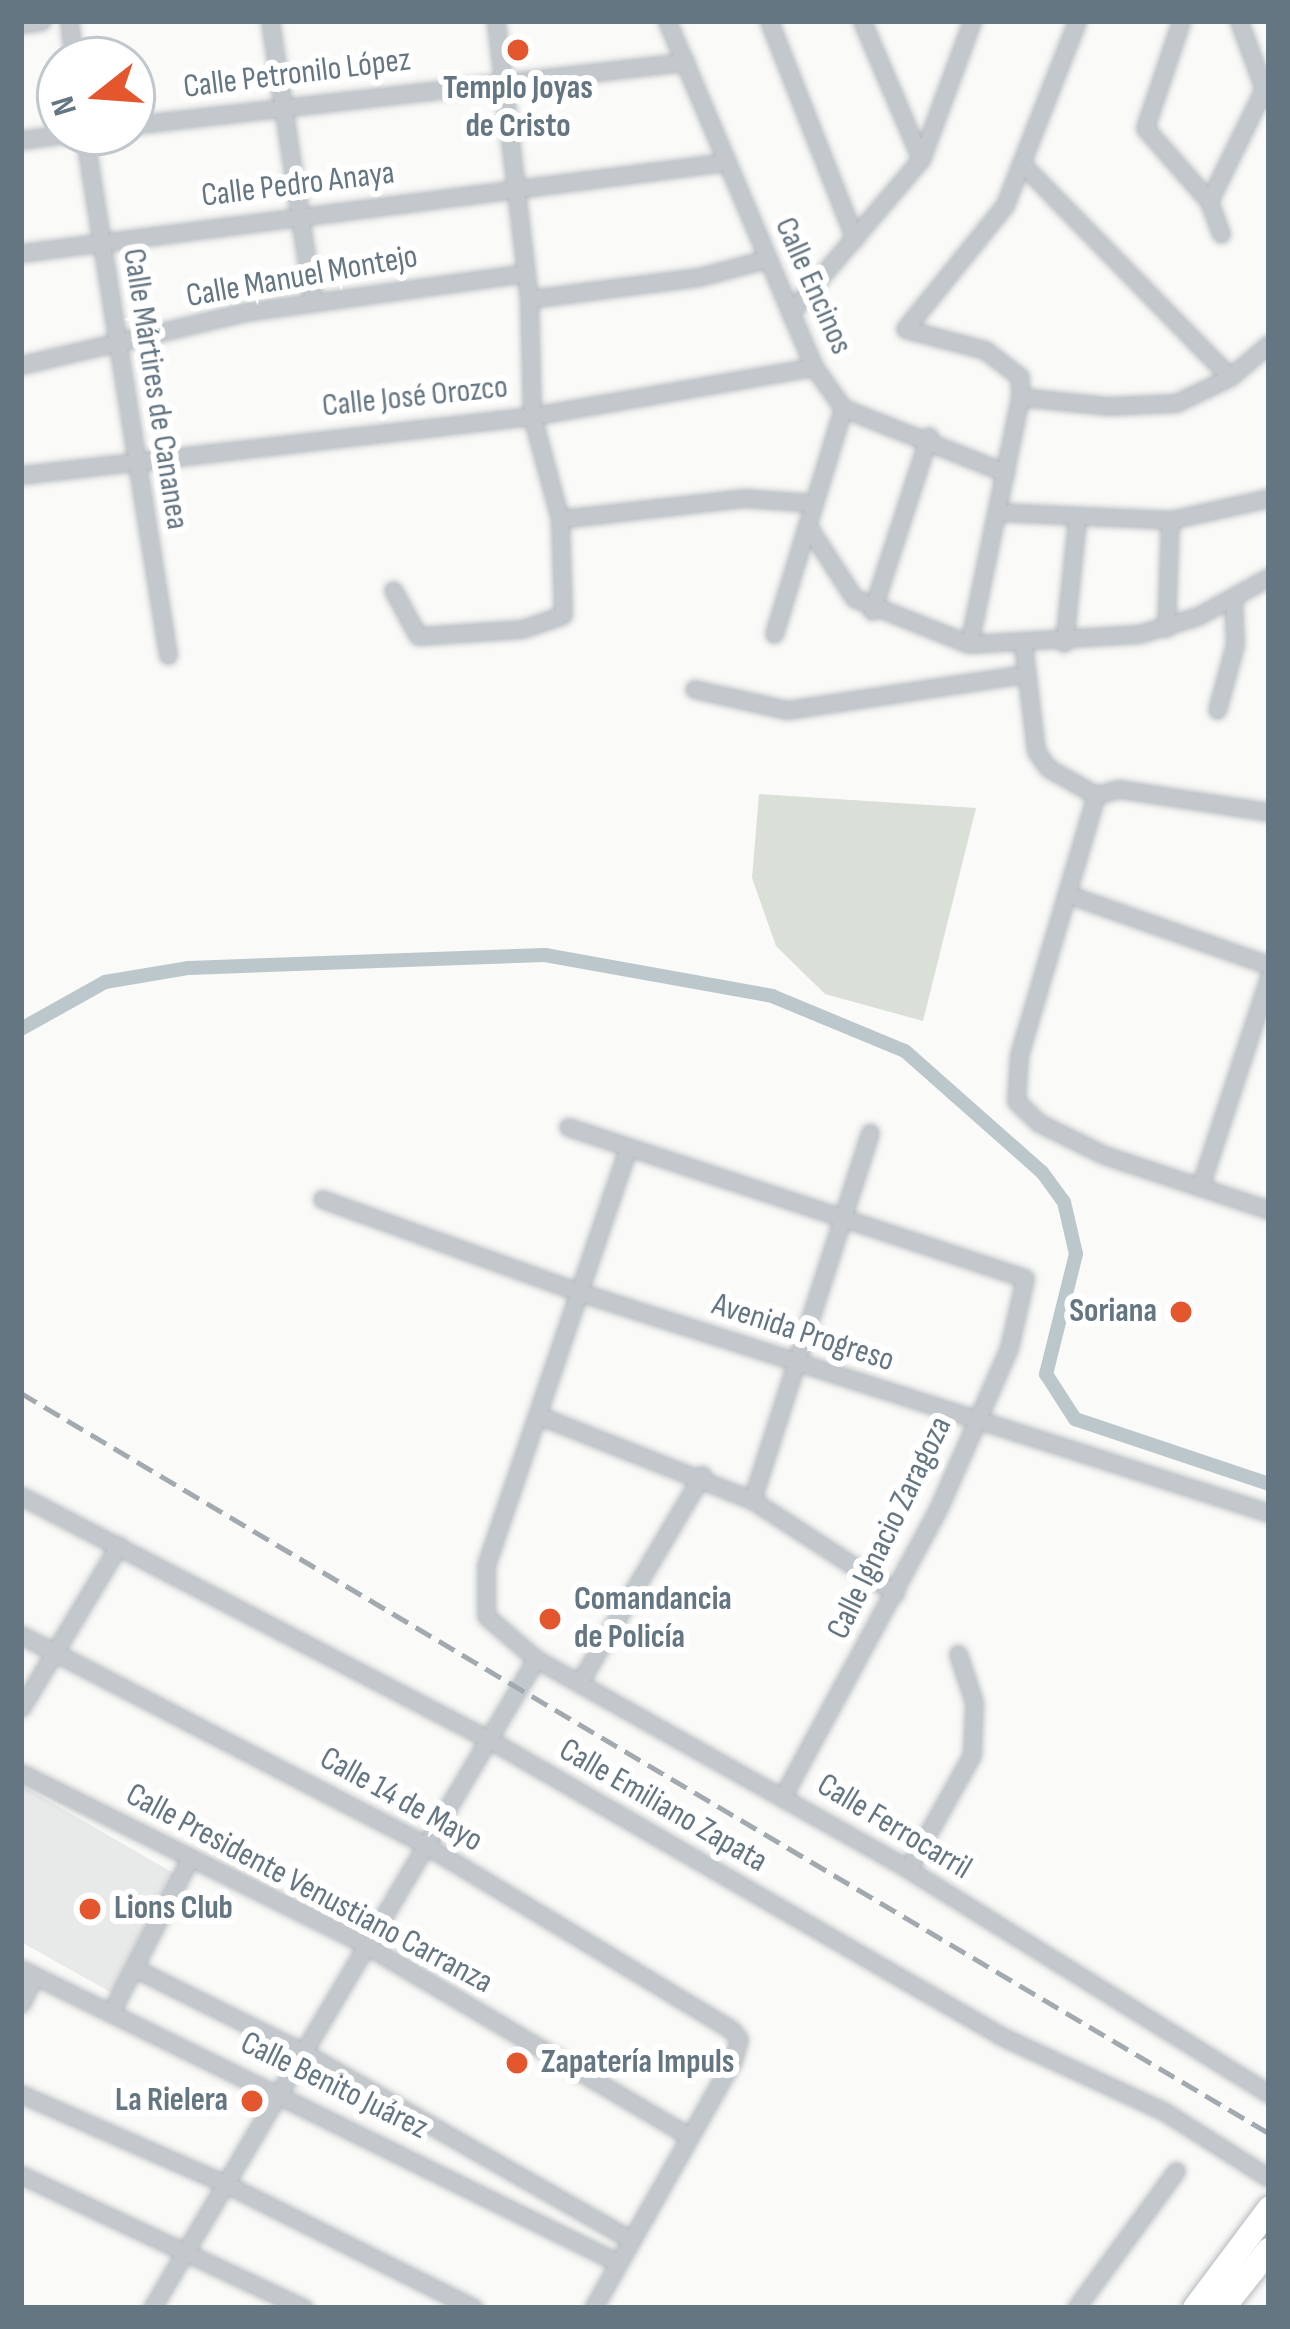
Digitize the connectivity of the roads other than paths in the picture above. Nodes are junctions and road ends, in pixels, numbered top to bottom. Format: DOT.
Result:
graph roads {
  1 [pos="42,21"];
  2 [pos="270,21"];
  3 [pos="496,21"];
  4 [pos="667,21"];
  5 [pos="769,21"];
  6 [pos="862,21"];
  7 [pos="972,21"];
  8 [pos="1077,21"];
  9 [pos="1181,21"];
  10 [pos="1239,21"];
  11 [pos="21,24"];
  12 [pos="685,62"];
  13 [pos="503,77"];
  14 [pos="1266,96"];
  15 [pos="285,106"];
  16 [pos="156,122"];
  17 [pos="85,156"];
  18 [pos="921,159"];
  19 [pos="726,162"];
  20 [pos="1022,163"];
  21 [pos="515,188"];
  22 [pos="1209,201"];
  23 [pos="300,215"];
  24 [pos="1221,234"];
  25 [pos="855,239"];
  26 [pos="101,241"];
  27 [pos="21,253"];
  28 [pos="767,259"];
  29 [pos="525,273"];
  30 [pos="529,299"];
  31 [pos="313,302"];
  32 [pos="790,313"];
  33 [pos="1269,344"];
  34 [pos="117,345"];
  35 [pos="21,365"];
  36 [pos="814,367"];
  37 [pos="1230,377"];
  38 [pos="1020,397"];
  39 [pos="843,408"];
  40 [pos="532,416"];
  41 [pos="929,436"];
  42 [pos="136,459"];
  43 [pos="1006,472"];
  44 [pos="21,475"];
  45 [pos="1269,498"];
  46 [pos="814,503"];
  47 [pos="997,512"];
  48 [pos="560,519"];
  49 [pos="1078,519"];
  50 [pos="1171,520"];
  51 [pos="807,525"];
  52 [pos="1269,578"];
  53 [pos="393,590"];
  54 [pos="1233,598"];
  55 [pos="872,611"];
  56 [pos="1166,628"];
  57 [pos="774,634"];
  58 [pos="1064,643"];
  59 [pos="968,644"];
  60 [pos="1023,644"];
  61 [pos="169,656"];
  62 [pos="1024,674"];
  63 [pos="694,689"];
  64 [pos="1217,710"];
  65 [pos="1096,795"];
  66 [pos="1269,812"];
  67 [pos="1067,894"];
  68 [pos="1269,965"];
  69 [pos="1269,977"];
  70 [pos="568,1127"];
  71 [pos="870,1132"];
  72 [pos="628,1148"];
  73 [pos="1200,1187"];
  74 [pos="322,1199"];
  75 [pos="1269,1210"];
  76 [pos="843,1213"];
  77 [pos="579,1292"];
  78 [pos="799,1362"];
  79 [pos="540,1416"];
  80 [pos="975,1422"];
  81 [pos="702,1475"];
  82 [pos="21,1496"];
  83 [pos="752,1500"];
  84 [pos="1269,1513"];
  85 [pos="119,1545"];
  86 [pos="895,1593"];
  87 [pos="21,1635"];
  88 [pos="55,1652"];
  89 [pos="958,1654"];
  90 [pos="536,1659"];
  91 [pos="579,1683"];
  92 [pos="21,1708"];
  93 [pos="490,1740"];
  94 [pos="21,1773"];
  95 [pos="783,1796"];
  96 [pos="422,1843"];
  97 [pos="190,1858"];
  98 [pos="908,1869"];
  99 [pos="364,1944"];
  100 [pos="136,1969"];
  101 [pos="28,1972"];
  102 [pos="21,2003"];
  103 [pos="110,2012"];
  104 [pos="298,2059"];
  105 [pos="278,2090"];
  106 [pos="21,2094"];
  107 [pos="1269,2094"];
  108 [pos="689,2136"];
  109 [pos="1176,2171"];
  110 [pos="21,2175"];
  111 [pos="1269,2178"];
  112 [pos="226,2184"];
  113 [pos="1269,2210"];
  114 [pos="630,2239"];
  115 [pos="1269,2250"];
  116 [pos="185,2255"];
  117 [pos="617,2262"];
  118 [pos="152,2308"];
  119 [pos="304,2308"];
  120 [pos="474,2308"];
  121 [pos="593,2308"];
  122 [pos="1076,2308"];
  123 [pos="1196,2308"];
  124 [pos="1223,2308"];
  1 -- 11 [label="street"];
  2 -- 15 [label="street"];
  3 -- 13 [label="street"];
  4 -- 12 [label="street, Calle Encinos"];
  5 -- 25 [label="street"];
  6 -- 18 [label="street"];
  7 -- 18 [label="street"];
  8 -- 20 [label="street"];
  9 -- 22 [label="street"];
  10 -- 14 [label="street"];
  12 -- 13 [label="street, Calle Petronilo López"];
  12 -- 19 [label="street, Calle Encinos"];
  13 -- 15 [label="street, Calle Petronilo López"];
  13 -- 21 [label="street"];
  14 -- 22 [label="street"];
  15 -- 16 [label="street, Calle Petronilo López"];
  15 -- 23 [label="street"];
  17 -- 26 [label="street, Calle Mártires de Cananea"];
  18 -- 25 [label="street"];
  19 -- 21 [label="street, Calle Pedro Anaya"];
  19 -- 28 [label="street, Calle Encinos"];
  20 -- 37 [label="street"];
  20 -- 38 [label="street"];
  21 -- 23 [label="street, Calle Pedro Anaya"];
  21 -- 29 [label="street"];
  22 -- 24 [label="street"];
  23 -- 26 [label="street, Calle Pedro Anaya"];
  23 -- 31 [label="street"];
  25 -- 32 [label="street"];
  26 -- 27 [label="street, Calle Pedro Anaya"];
  26 -- 34 [label="street, Calle Mártires de Cananea"];
  28 -- 30 [label="street"];
  28 -- 32 [label="street, Calle Encinos"];
  29 -- 30 [label="street"];
  29 -- 31 [label="street, Calle Manuel Montejo"];
  30 -- 40 [label="street"];
  31 -- 34 [label="street, Calle Manuel Montejo"];
  32 -- 36 [label="street, Calle Encinos"];
  33 -- 37 [label="street"];
  34 -- 35 [label="street, Calle Manuel Montejo"];
  34 -- 42 [label="street, Calle Mártires de Cananea"];
  36 -- 39 [label="street, Calle Encinos"];
  36 -- 40 [label="street, Calle José Orozco"];
  37 -- 38 [label="street"];
  38 -- 43 [label="street"];
  39 -- 41 [label="street"];
  39 -- 46 [label="street"];
  40 -- 42 [label="street, Calle José Orozco"];
  40 -- 48 [label="street"];
  41 -- 43 [label="street"];
  41 -- 55 [label="street"];
  42 -- 44 [label="street, Calle José Orozco"];
  42 -- 61 [label="street, Calle Mártires de Cananea"];
  43 -- 47 [label="street"];
  45 -- 50 [label="street"];
  46 -- 48 [label="street"];
  46 -- 51 [label="street"];
  47 -- 49 [label="street"];
  47 -- 59 [label="street"];
  48 -- 53 [label="street"];
  49 -- 50 [label="street"];
  49 -- 58 [label="street"];
  50 -- 56 [label="street"];
  51 -- 55 [label="street"];
  51 -- 57 [label="street"];
  52 -- 54 [label="street"];
  54 -- 56 [label="street"];
  54 -- 64 [label="street"];
  55 -- 59 [label="street"];
  56 -- 58 [label="street"];
  58 -- 60 [label="street"];
  59 -- 60 [label="street"];
  60 -- 62 [label="street"];
  62 -- 63 [label="street"];
  62 -- 65 [label="street"];
  65 -- 66 [label="street"];
  65 -- 67 [label="street"];
  67 -- 68 [label="street"];
  67 -- 73 [label="street"];
  69 -- 73 [label="street"];
  70 -- 72 [label="street"];
  71 -- 76 [label="street"];
  72 -- 76 [label="street"];
  72 -- 77 [label="street"];
  73 -- 75 [label="street"];
  74 -- 77 [label="street, Avenida Progreso"];
  76 -- 78 [label="street"];
  76 -- 80 [label="street, Calle Ignacio Zaragoza"];
  77 -- 78 [label="street, Avenida Progreso"];
  77 -- 79 [label="street"];
  78 -- 80 [label="street, Avenida Progreso"];
  78 -- 83 [label="street"];
  79 -- 81 [label="street"];
  79 -- 90 [label="street, Calle Ferrocarril"];
  80 -- 84 [label="street, Avenida Progreso"];
  80 -- 86 [label="street, Calle Ignacio Zaragoza"];
  81 -- 83 [label="street"];
  81 -- 91 [label="street"];
  82 -- 85 [label="street, Calle Emiliano Zapata"];
  83 -- 86 [label="street"];
  85 -- 88 [label="street"];
  85 -- 93 [label="street, Calle Emiliano Zapata"];
  86 -- 95 [label="street, Calle Ignacio Zaragoza"];
  87 -- 88 [label="street, Calle 14 de Mayo"];
  88 -- 92 [label="street"];
  88 -- 96 [label="street, Calle 14 de Mayo"];
  89 -- 98 [label="street"];
  90 -- 91 [label="street, Calle Ferrocarril"];
  90 -- 93 [label="street"];
  91 -- 95 [label="street, Calle Ferrocarril"];
  93 -- 96 [label="street"];
  93 -- 111 [label="street, Calle Emiliano Zapata"];
  94 -- 97 [label="street, Calle Presidente Venustiano Carranza"];
  95 -- 98 [label="street, Calle Ferrocarril"];
  96 -- 99 [label="street"];
  96 -- 108 [label="street, Calle 14 de Mayo"];
  97 -- 99 [label="street, Calle Presidente Venustiano Carranza"];
  97 -- 100 [label="street"];
  98 -- 107 [label="street, Calle Ferrocarril"];
  99 -- 104 [label="street"];
  99 -- 108 [label="street, Calle Presidente Venustiano Carranza"];
  100 -- 103 [label="street"];
  100 -- 104 [label="street, Calle Benito Juárez"];
  101 -- 102 [label="street"];
  101 -- 103 [label="street, Calle Benito Juárez"];
  103 -- 105 [label="street, Calle Benito Juárez"];
  104 -- 105 [label="street"];
  104 -- 114 [label="street, Calle Benito Juárez"];
  105 -- 112 [label="street"];
  105 -- 117 [label="street, Calle Benito Juárez"];
  106 -- 112 [label="street"];
  108 -- 114 [label="street"];
  109 -- 122 [label="street"];
  110 -- 116 [label="street"];
  112 -- 116 [label="street"];
  112 -- 120 [label="street"];
  113 -- 123 [label="main road"];
  114 -- 117 [label="street"];
  115 -- 124 [label="main road"];
  116 -- 118 [label="street"];
  116 -- 119 [label="street"];
  117 -- 121 [label="street"];
}
